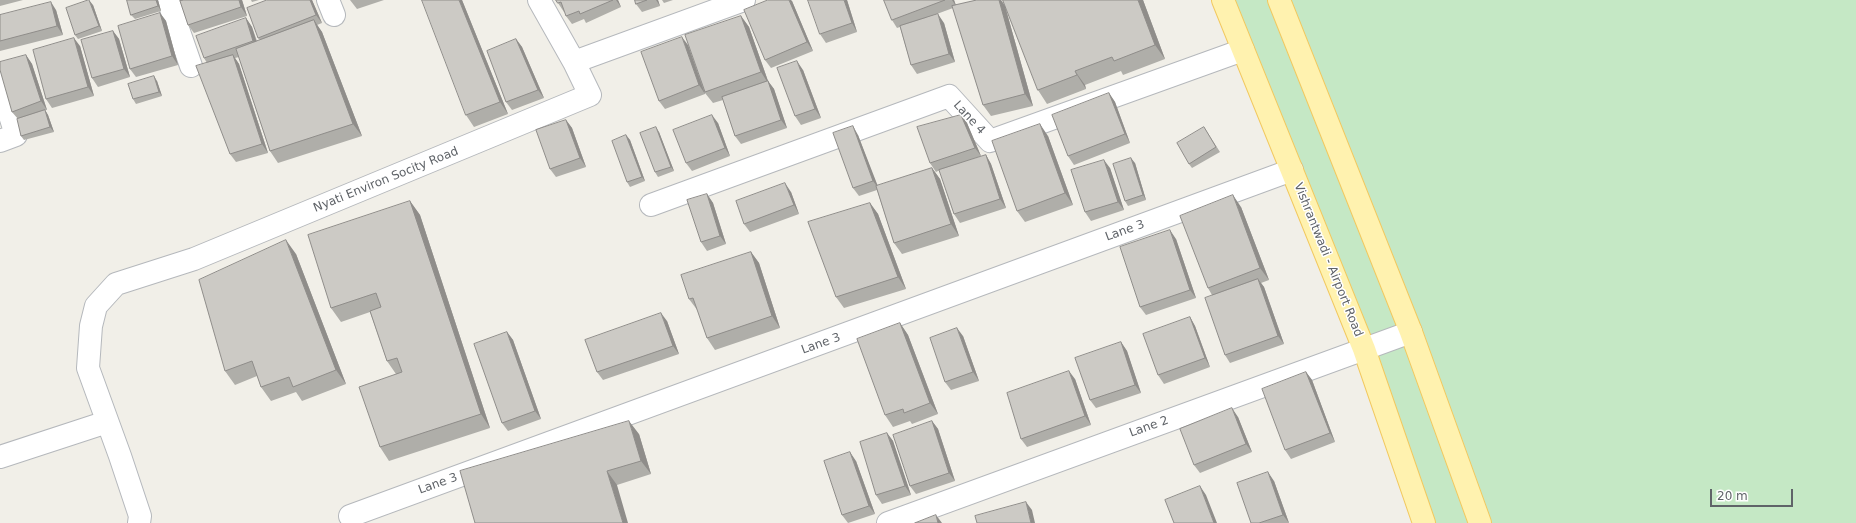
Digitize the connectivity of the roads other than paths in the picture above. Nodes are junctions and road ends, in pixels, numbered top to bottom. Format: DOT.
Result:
graph roads {
  1 [pos="168,0"];
  2 [pos="539,0"];
  3 [pos="744,0"];
  4 [pos="1223,0"];
  5 [pos="1279,0"];
  6 [pos="1243,50"];
  7 [pos="574,62"];
  8 [pos="191,66"];
  9 [pos="0,83"];
  10 [pos="0,141"];
  11 [pos="1292,170"];
  12 [pos="651,205"];
  13 [pos="1410,332"];
  14 [pos="1364,349"];
  15 [pos="107,422"];
  16 [pos="0,457"];
  17 [pos="350,516"];
  18 [pos="140,523"];
  19 [pos="888,523"];
  20 [pos="1424,523"];
  21 [pos="1480,523"];
  1 -- 8 [label="street"];
  2 -- 7 [label="street"];
  3 -- 7 [label="street"];
  4 -- 6 [label="main road, Vishrantwadi - Airport Road"];
  5 -- 13 [label="main road"];
  6 -- 11 [label="main road, Vishrantwadi - Airport Road"];
  6 -- 12 [label="street, Lane 4"];
  7 -- 15 [label="street, Nyati Environ Socity Road"];
  9 -- 10 [label="street"];
  11 -- 14 [label="main road, Vishrantwadi - Airport Road"];
  11 -- 17 [label="street, Lane 3"];
  13 -- 14 [label="street, Lane 2"];
  13 -- 21 [label="main road"];
  14 -- 19 [label="street, Lane 2"];
  14 -- 20 [label="main road, Vishrantwadi - Airport Road"];
  15 -- 16 [label="street"];
  15 -- 18 [label="street, Nyati Environ Socity Road"];
}
